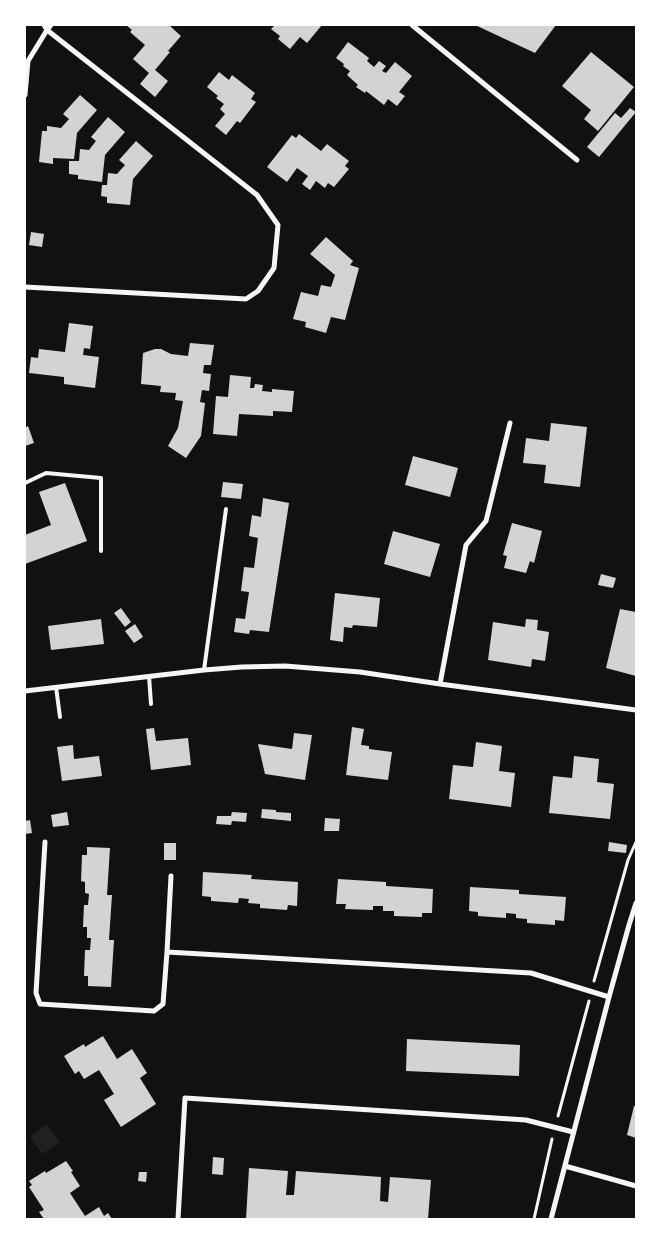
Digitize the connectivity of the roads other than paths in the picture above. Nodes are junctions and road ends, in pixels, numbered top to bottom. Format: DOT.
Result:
graph roads {
  1 [pos="412,25"];
  2 [pos="47,27"];
  3 [pos="25,95"];
  4 [pos="577,160"];
  5 [pos="25,286"];
  6 [pos="510,423"];
  7 [pos="25,483"];
  8 [pos="226,509"];
  9 [pos="101,551"];
  10 [pos="204,670"];
  11 [pos="149,676"];
  12 [pos="440,684"];
  13 [pos="56,687"];
  14 [pos="25,691"];
  15 [pos="151,704"];
  16 [pos="636,710"];
  17 [pos="60,716"];
  18 [pos="45,842"];
  19 [pos="171,876"];
  20 [pos="636,903"];
  21 [pos="629,925"];
  22 [pos="636,926"];
  23 [pos="167,952"];
  24 [pos="608,997"];
  25 [pos="574,1132"];
  26 [pos="565,1166"];
  27 [pos="636,1186"];
  28 [pos="178,1219"];
  29 [pos="551,1219"];
  1 -- 4 [label="street"];
  2 -- 3 [label="street"];
  2 -- 5 [label="street"];
  6 -- 12 [label="street"];
  7 -- 9 [label="lane"];
  8 -- 10 [label="lane"];
  10 -- 11 [label="street"];
  10 -- 12 [label="street"];
  11 -- 13 [label="street"];
  11 -- 15 [label="lane"];
  12 -- 16 [label="street"];
  13 -- 14 [label="street"];
  13 -- 17 [label="lane"];
  18 -- 23 [label="street"];
  19 -- 23 [label="street"];
  20 -- 21 [label="street"];
  21 -- 22 [label="street"];
  21 -- 24 [label="street"];
  23 -- 24 [label="street"];
  24 -- 25 [label="street"];
  25 -- 26 [label="street"];
  25 -- 28 [label="street"];
  26 -- 27 [label="street"];
  26 -- 29 [label="street"];
}
